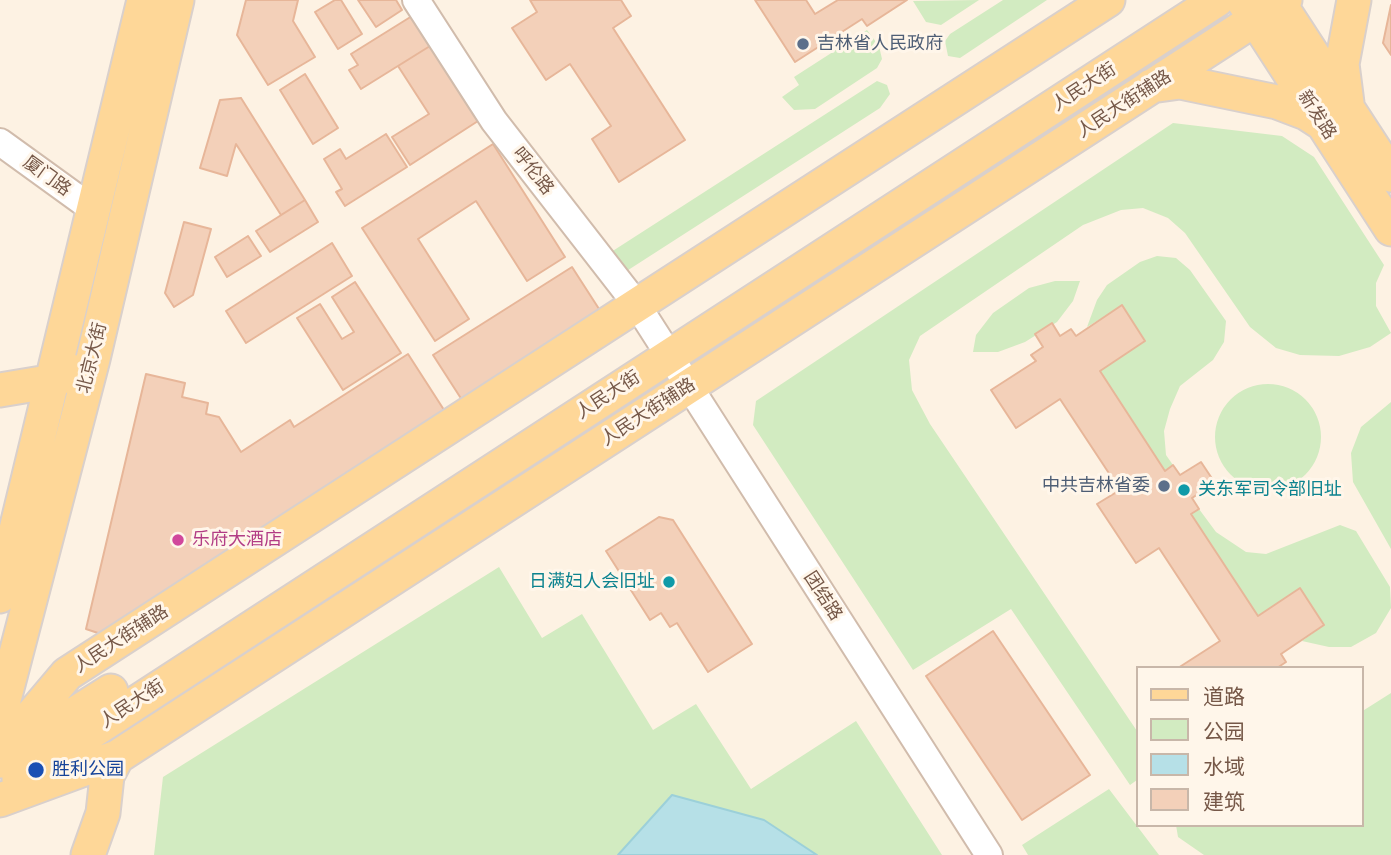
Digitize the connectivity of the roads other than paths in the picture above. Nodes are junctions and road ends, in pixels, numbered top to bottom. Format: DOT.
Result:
graph roads {
  1 [pos="144,0"];
  2 [pos="177,0"];
  3 [pos="416,0"];
  4 [pos="1176,0"];
  5 [pos="1217,0"];
  6 [pos="1354,0"];
  7 [pos="1103,2"];
  8 [pos="1268,5"];
  9 [pos="1152,86"];
  10 [pos="1335,116"];
  11 [pos="0,142"];
  12 [pos="1391,175"];
  13 [pos="94,211"];
  14 [pos="1391,229"];
  15 [pos="637,305"];
  16 [pos="664,346"];
  17 [pos="93,359"];
  18 [pos="54,382"];
  19 [pos="689,386"];
  20 [pos="2,388"];
  21 [pos="0,596"];
  22 [pos="0,715"];
  23 [pos="0,752"];
  24 [pos="117,757"];
  25 [pos="0,761"];
  26 [pos="0,792"];
  27 [pos="0,800"];
  28 [pos="88,855"];
  29 [pos="989,855"];
  1 -- 13 [label="main road, 北京大街"];
  2 -- 17 [label="main road, 北京大街"];
  3 -- 15 [label="street, 呼伦路"];
  4 -- 16 [label="main road, 人民大街"];
  5 -- 16 [label="main road, 人民大街"];
  6 -- 10 [label="main road"];
  7 -- 15 [label="main road, 人民大街辅路"];
  8 -- 9 [label="main road, 人民大街辅路"];
  8 -- 10 [label="main road, 新发路"];
  9 -- 10 [label="main road"];
  9 -- 19 [label="main road, 人民大街辅路"];
  10 -- 12 [label="main road, 新发路"];
  10 -- 14 [label="main road, 新发路"];
  11 -- 13 [label="street, 厦门路"];
  13 -- 18 [label="main road, 北京大街"];
  15 -- 16 [label="street, 呼伦路"];
  15 -- 23 [label="main road, 人民大街辅路"];
  16 -- 19 [label="street, 团结路"];
  16 -- 25 [label="main road, 人民大街"];
  16 -- 26 [label="main road, 人民大街"];
  17 -- 18 [label="main road"];
  17 -- 22 [label="main road, 北京大街"];
  18 -- 20 [label="main road"];
  18 -- 21 [label="main road, 北京大街"];
  19 -- 24 [label="main road, 人民大街辅路"];
  19 -- 29 [label="street, 团结路"];
  24 -- 27 [label="main road, 人民大街辅路"];
  24 -- 28 [label="main road"];
}
